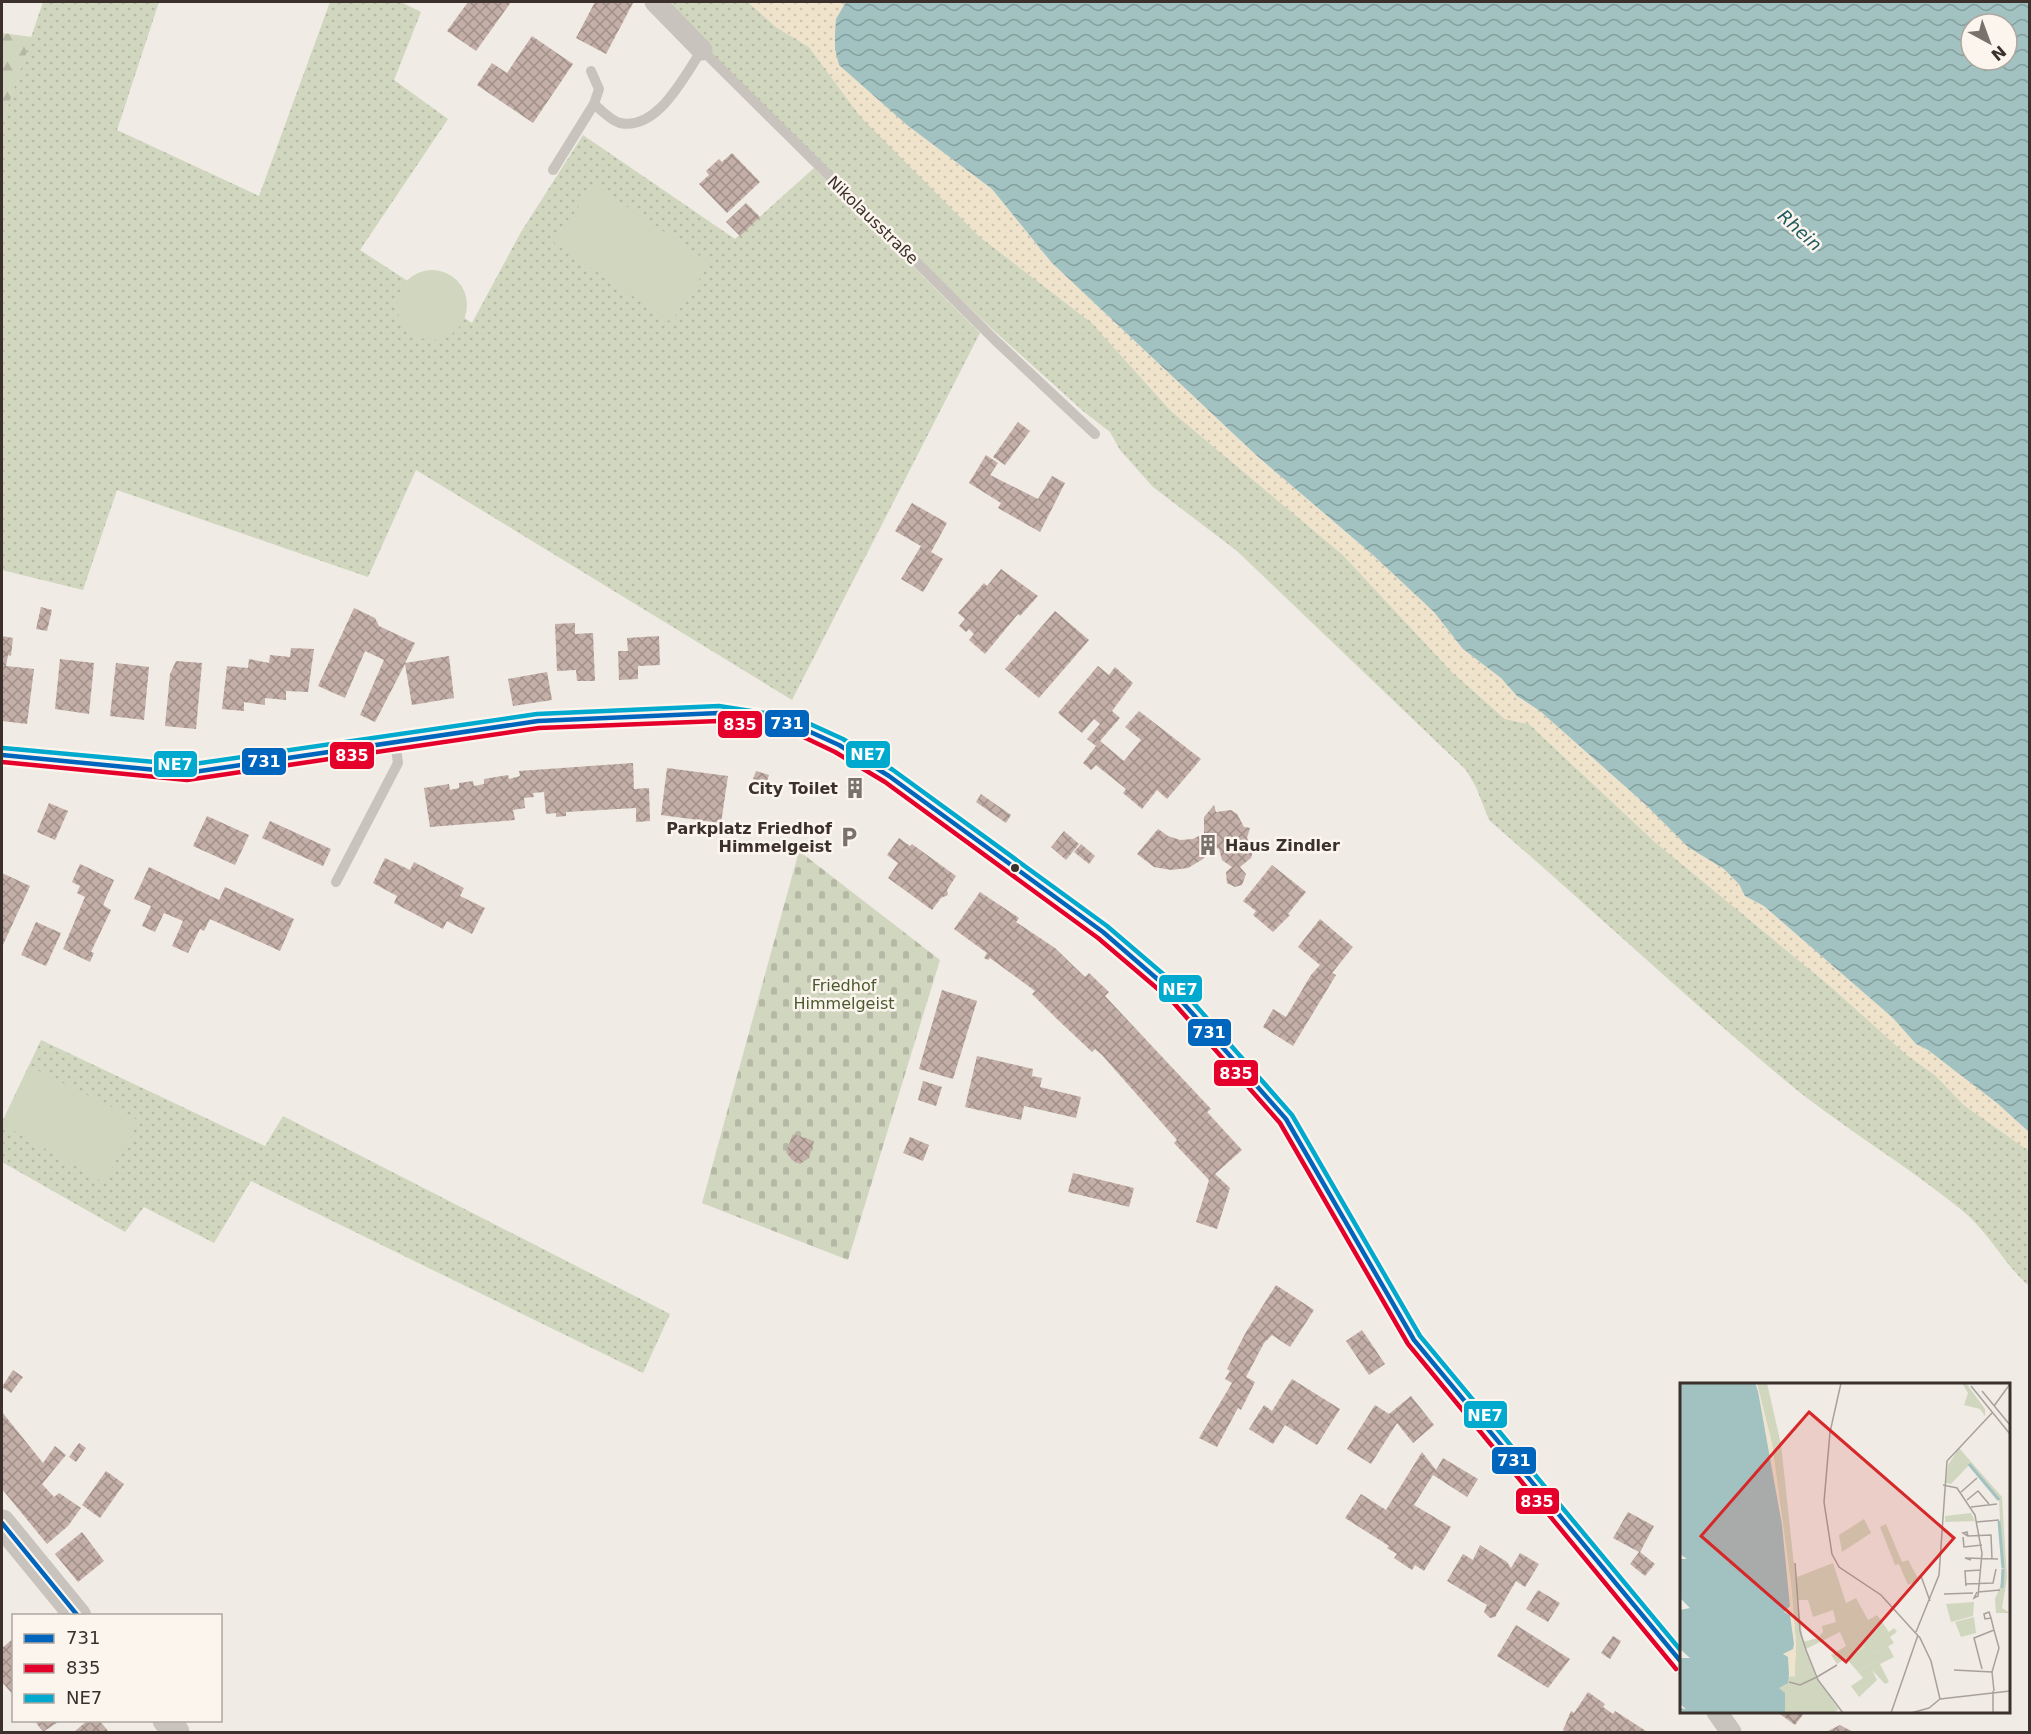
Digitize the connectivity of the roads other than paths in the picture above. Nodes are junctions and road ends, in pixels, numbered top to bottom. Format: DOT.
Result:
graph roads {
  1 [pos="656,2"];
  2 [pos="702,50"];
  3 [pos="591,71"];
  4 [pos="594,104"];
  5 [pos="553,170"];
  6 [pos="1095,434"];
  7 [pos="395,742"];
  8 [pos="2,755"];
  9 [pos="336,882"];
  10 [pos="2,1523"];
  11 [pos="76,1614"];
  12 [pos="1680,1662"];
  13 [pos="1718,1713"];
  14 [pos="1731,1732"];
  1 -- 2 [label="street, Nikolausstraße"];
  2 -- 4 [label="lane"];
  2 -- 6 [label="lane, Nikolausstraße"];
  3 -- 4 [label="lane"];
  4 -- 5 [label="lane"];
  7 -- 8 [label="street"];
  7 -- 9 [label="lane"];
  7 -- 12 [label="street"];
  10 -- 11 [label="street"];
  13 -- 14 [label="street"];
}
